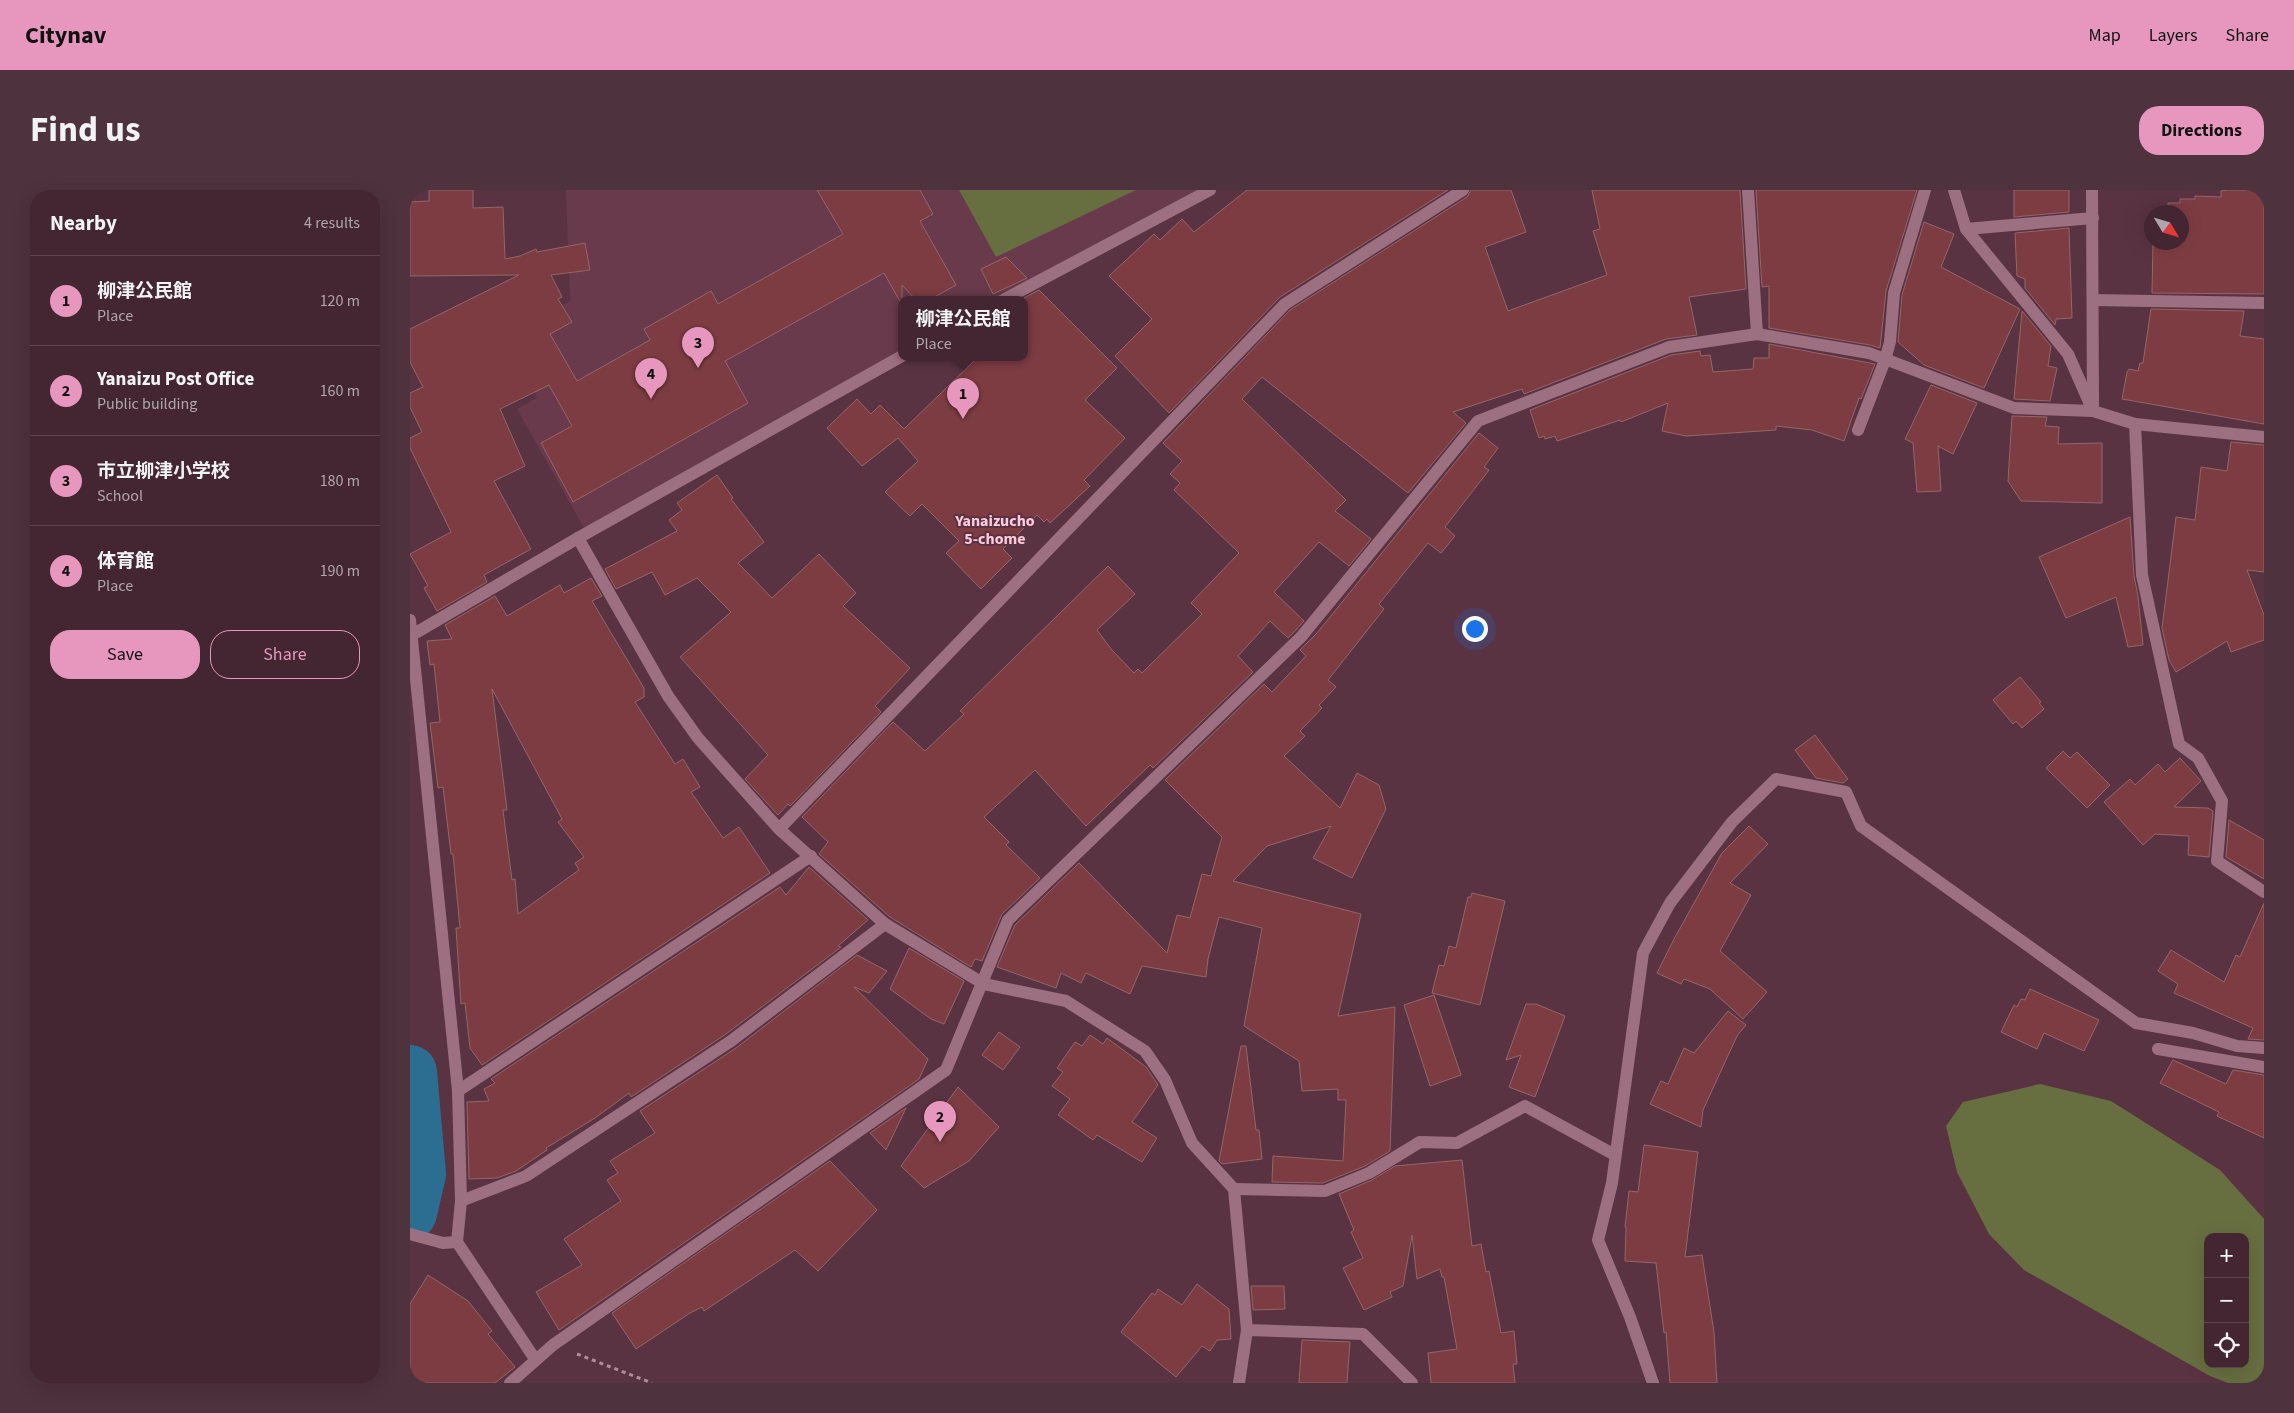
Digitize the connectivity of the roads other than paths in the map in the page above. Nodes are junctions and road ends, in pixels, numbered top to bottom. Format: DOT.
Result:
graph roads {
  1 [pos="1210,190"];
  2 [pos="1464,190"];
  3 [pos="1748,190"];
  4 [pos="1925,190"];
  5 [pos="1954,190"];
  6 [pos="2092,190"];
  7 [pos="2092,218"];
  8 [pos="1966,229"];
  9 [pos="1011,296"];
  10 [pos="2093,300"];
  11 [pos="2264,303"];
  12 [pos="1757,334"];
  13 [pos="898,358"];
  14 [pos="1885,360"];
  15 [pos="2093,412"];
  16 [pos="2134,424"];
  17 [pos="1858,430"];
  18 [pos="2264,437"];
  19 [pos="578,538"];
  20 [pos="410,620"];
  21 [pos="412,634"];
  22 [pos="779,830"];
  23 [pos="811,856"];
  24 [pos="2264,892"];
  25 [pos="885,924"];
  26 [pos="984,984"];
  27 [pos="2264,1048"];
  28 [pos="2158,1049"];
  29 [pos="2264,1067"];
  30 [pos="458,1091"];
  31 [pos="1615,1155"];
  32 [pos="1234,1189"];
  33 [pos="461,1201"];
  34 [pos="410,1234"];
  35 [pos="457,1242"];
  36 [pos="1248,1330"];
  37 [pos="535,1359"];
  38 [pos="510,1383"];
  39 [pos="1239,1383"];
  40 [pos="1412,1383"];
  41 [pos="1653,1383"];
  1 -- 9 [label="street"];
  2 -- 22 [label="street"];
  3 -- 12 [label="street"];
  4 -- 14 [label="street"];
  5 -- 8 [label="street"];
  6 -- 7 [label="street"];
  7 -- 8 [label="street"];
  7 -- 10 [label="street"];
  8 -- 15 [label="street"];
  10 -- 11 [label="street"];
  10 -- 15 [label="street"];
  12 -- 14 [label="street"];
  12 -- 26 [label="street"];
  13 -- 19 [label="street"];
  14 -- 15 [label="street"];
  14 -- 17 [label="street"];
  15 -- 16 [label="street"];
  16 -- 18 [label="street"];
  16 -- 24 [label="street"];
  19 -- 21 [label="street"];
  19 -- 22 [label="street"];
  20 -- 21 [label="street"];
  21 -- 30 [label="street"];
  22 -- 23 [label="street"];
  23 -- 25 [label="street"];
  23 -- 30 [label="street"];
  25 -- 26 [label="street"];
  25 -- 33 [label="street"];
  26 -- 32 [label="street"];
  26 -- 37 [label="street"];
  27 -- 31 [label="street"];
  28 -- 29 [label="street"];
  30 -- 33 [label="street"];
  31 -- 32 [label="street"];
  31 -- 41 [label="street"];
  32 -- 36 [label="street"];
  33 -- 35 [label="street"];
  34 -- 35 [label="street"];
  35 -- 37 [label="street"];
  36 -- 39 [label="street"];
  36 -- 40 [label="street"];
  37 -- 38 [label="street"];
}
